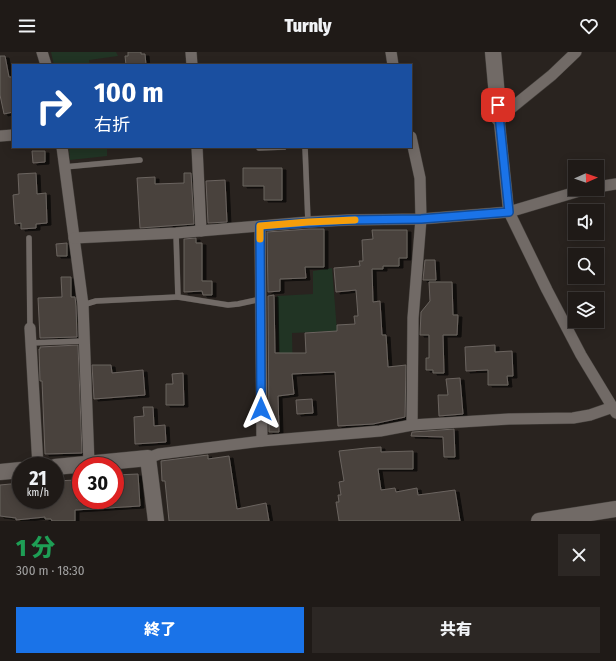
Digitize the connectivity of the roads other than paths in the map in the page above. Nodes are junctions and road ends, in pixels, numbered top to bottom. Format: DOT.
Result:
graph roads {
  1 [pos="42,52"];
  2 [pos="192,52"];
  3 [pos="391,52"];
  4 [pos="493,52"];
  5 [pos="576,52"];
  6 [pos="46,64"];
  7 [pos="192,64"];
  8 [pos="393,64"];
  9 [pos="499,118"];
  10 [pos="12,134"];
  11 [pos="0,136"];
  12 [pos="412,142"];
  13 [pos="62,148"];
  14 [pos="197,148"];
  15 [pos="305,148"];
  16 [pos="140,160"];
  17 [pos="64,167"];
  18 [pos="616,184"];
  19 [pos="604,186"];
  20 [pos="568,194"];
  21 [pos="509,212"];
  22 [pos="421,219"];
  23 [pos="308,222"];
  24 [pos="260,226"];
  25 [pos="201,231"];
  26 [pos="176,233"];
  27 [pos="29,238"];
  28 [pos="74,238"];
  29 [pos="178,297"];
  30 [pos="261,298"];
  31 [pos="83,306"];
  32 [pos="30,328"];
  33 [pos="84,341"];
  34 [pos="30,343"];
  35 [pos="614,411"];
  36 [pos="412,425"];
  37 [pos="262,440"];
  38 [pos="37,457"];
  39 [pos="89,457"];
  40 [pos="148,458"];
  41 [pos="124,460"];
  42 [pos="12,471"];
  43 [pos="0,472"];
  44 [pos="616,509"];
  45 [pos="156,521"];
  46 [pos="539,521"];
  1 -- 6 [label="street"];
  2 -- 7 [label="street"];
  3 -- 8 [label="street"];
  4 -- 9 [label="main road"];
  5 -- 9 [label="street"];
  9 -- 21 [label="street"];
  10 -- 11 [label="street"];
  12 -- 22 [label="street"];
  13 -- 17 [label="street"];
  14 -- 25 [label="street"];
  15 -- 23 [label="lane"];
  16 -- 17 [label="lane"];
  17 -- 28 [label="street"];
  18 -- 19 [label="street"];
  20 -- 21 [label="street"];
  21 -- 22 [label="street"];
  21 -- 35 [label="street"];
  22 -- 23 [label="street"];
  22 -- 36 [label="street"];
  23 -- 24 [label="street"];
  24 -- 25 [label="street"];
  24 -- 30 [label="street"];
  25 -- 26 [label="street"];
  26 -- 28 [label="street"];
  26 -- 29 [label="lane"];
  27 -- 32 [label="lane"];
  28 -- 31 [label="street"];
  29 -- 30 [label="lane"];
  29 -- 31 [label="lane"];
  30 -- 37 [label="street"];
  31 -- 33 [label="street"];
  32 -- 34 [label="street"];
  33 -- 34 [label="lane"];
  33 -- 39 [label="street"];
  34 -- 38 [label="street"];
  35 -- 36 [label="street"];
  36 -- 37 [label="street"];
  37 -- 40 [label="street"];
  40 -- 41 [label="main road"];
  40 -- 45 [label="main road"];
  42 -- 43 [label="main road"];
  44 -- 46 [label="main road"];
}
